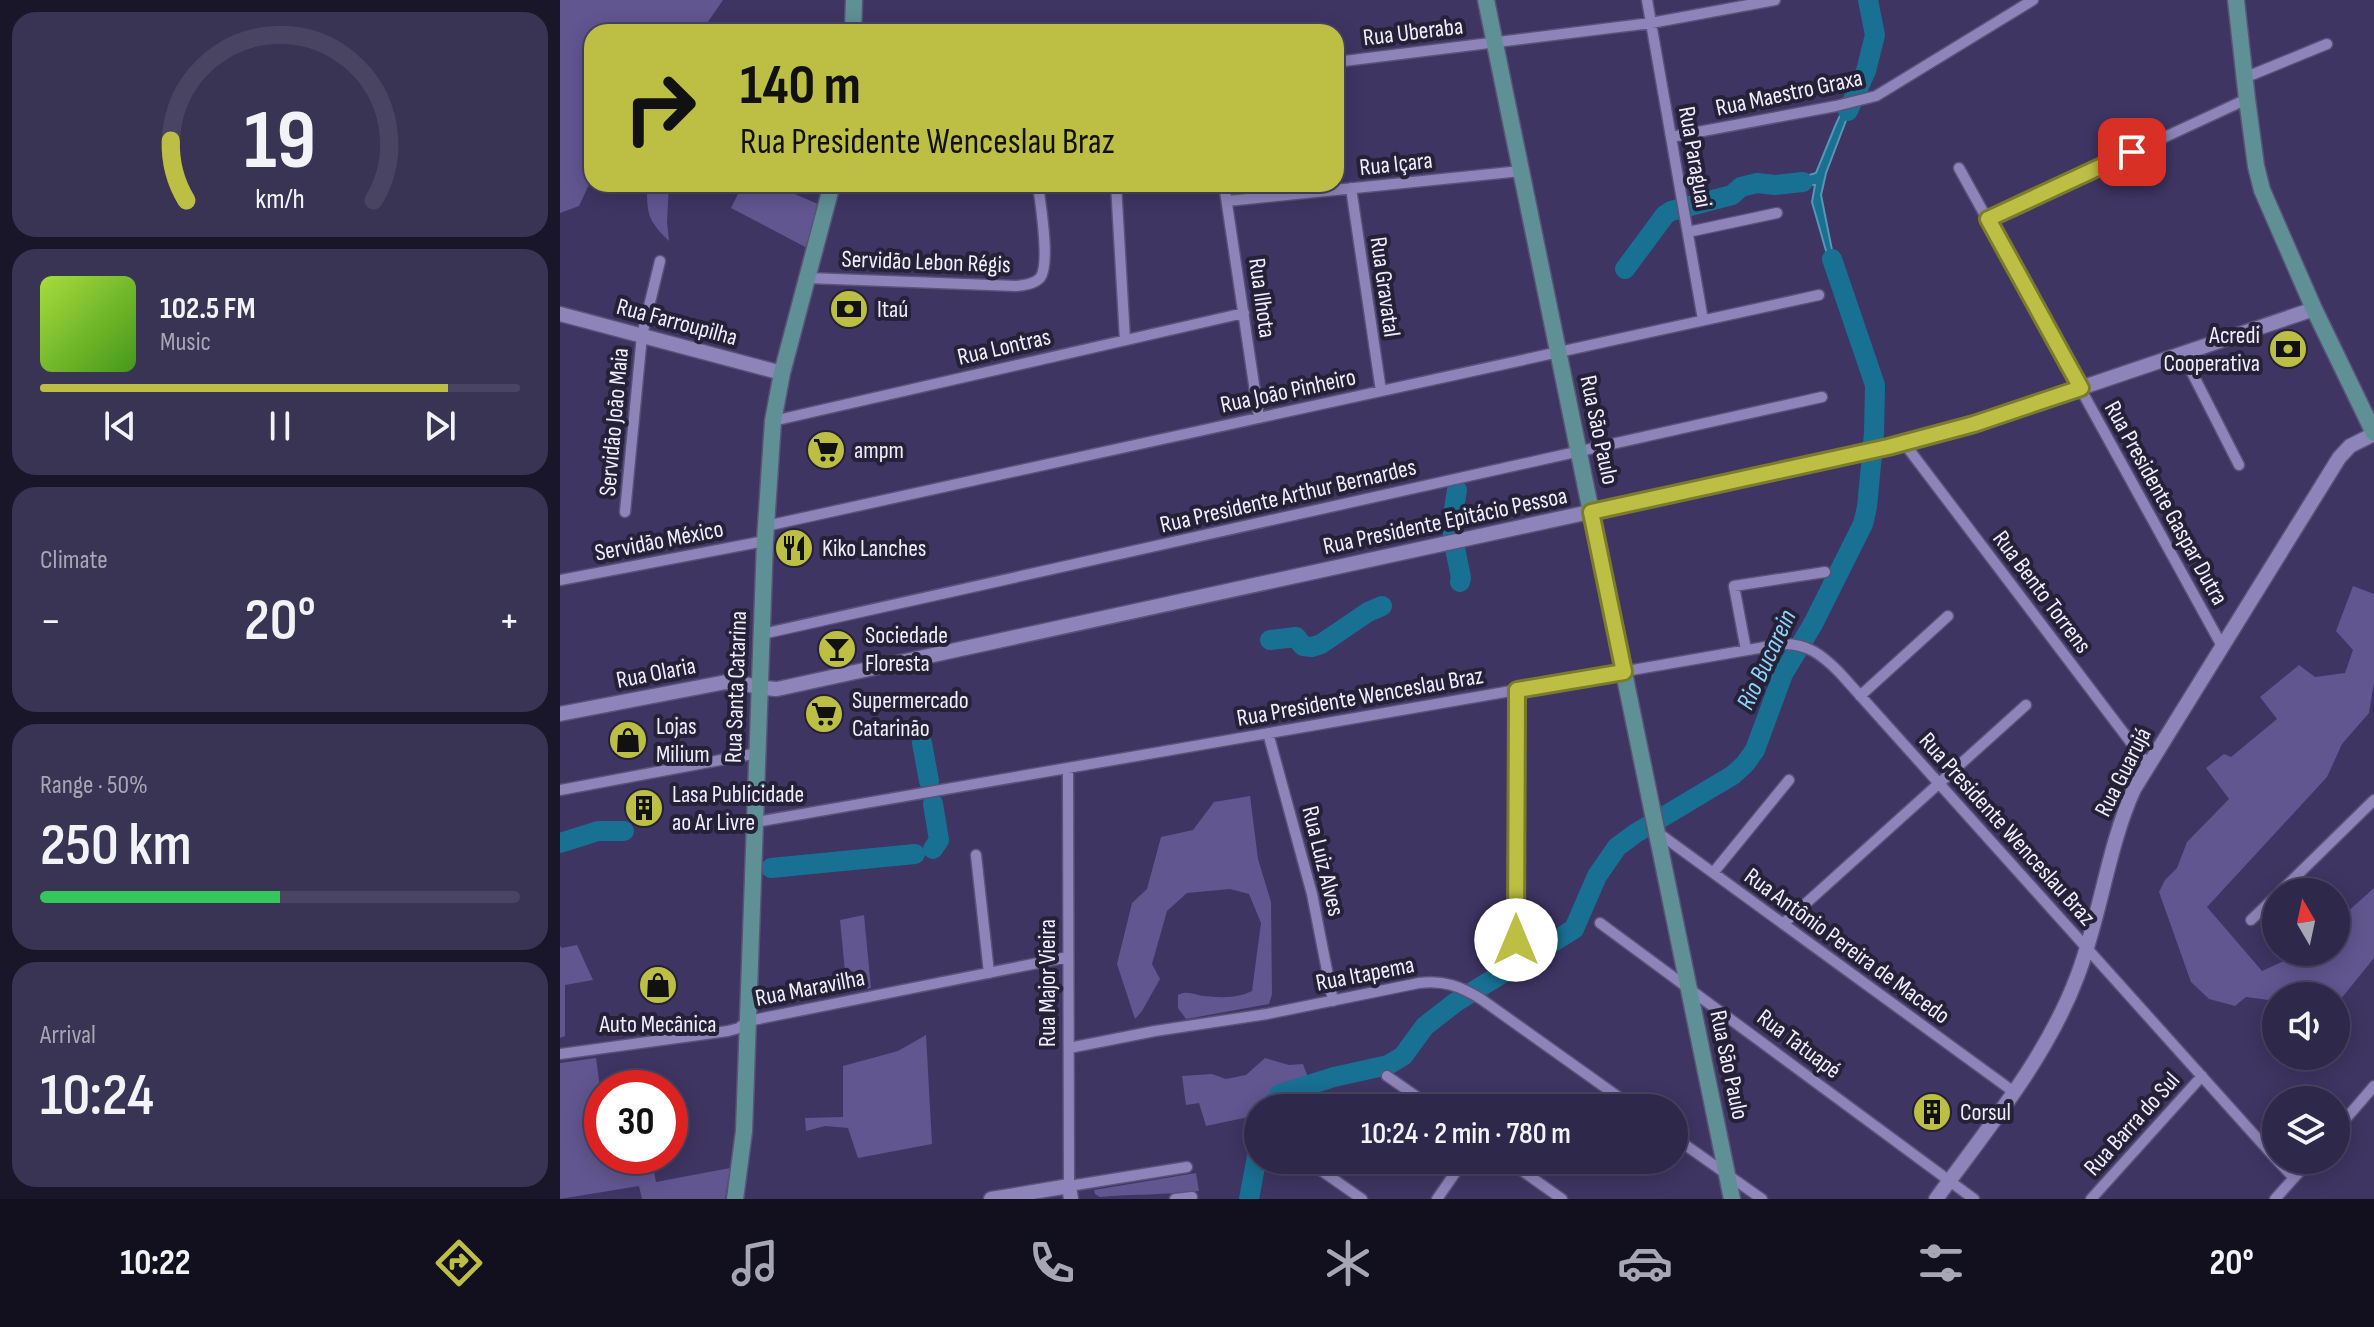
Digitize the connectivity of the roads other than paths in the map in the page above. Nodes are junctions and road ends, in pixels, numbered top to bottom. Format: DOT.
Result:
graph roads {
  1 [pos="854,0"];
  2 [pos="1486,0"];
  3 [pos="1647,0"];
  4 [pos="1775,0"];
  5 [pos="2033,0"];
  6 [pos="2236,0"];
  7 [pos="1651,23"];
  8 [pos="853,24"];
  9 [pos="1495,41"];
  10 [pos="2327,44"];
  11 [pos="1344,61"];
  12 [pos="2244,78"];
  13 [pos="2247,99"];
  14 [pos="1671,137"];
  15 [pos="1959,168"];
  16 [pos="1521,171"];
  17 [pos="1351,188"];
  18 [pos="1344,189"];
  19 [pos="830,192"];
  20 [pos="1039,192"];
  21 [pos="1116,192"];
  22 [pos="1225,192"];
  23 [pos="1313,192"];
  24 [pos="1227,201"];
  25 [pos="1777,213"];
  26 [pos="1988,219"];
  27 [pos="1688,232"];
  28 [pos="660,261"];
  29 [pos="808,278"];
  30 [pos="1819,295"];
  31 [pos="2314,309"];
  32 [pos="1244,313"];
  33 [pos="560,314"];
  34 [pos="1703,320"];
  35 [pos="642,335"];
  36 [pos="1125,340"];
  37 [pos="1558,352"];
  38 [pos="2183,355"];
  39 [pos="782,373"];
  40 [pos="2081,388"];
  41 [pos="1381,391"];
  42 [pos="1822,397"];
  43 [pos="1259,418"];
  44 [pos="773,421"];
  45 [pos="2374,434"];
  46 [pos="1904,443"];
  47 [pos="1579,451"];
  48 [pos="2239,465"];
  49 [pos="625,512"];
  50 [pos="1591,512"];
  51 [pos="766,534"];
  52 [pos="1825,572"];
  53 [pos="560,580"];
  54 [pos="1948,616"];
  55 [pos="762,634"];
  56 [pos="2222,646"];
  57 [pos="1746,650"];
  58 [pos="1624,672"];
  59 [pos="760,686"];
  60 [pos="1517,690"];
  61 [pos="1860,696"];
  62 [pos="2026,705"];
  63 [pos="560,714"];
  64 [pos="1268,733"];
  65 [pos="758,753"];
  66 [pos="2148,765"];
  67 [pos="1068,768"];
  68 [pos="1789,780"];
  69 [pos="1939,784"];
  70 [pos="560,790"];
  71 [pos="2374,800"];
  72 [pos="756,822"];
  73 [pos="1655,824"];
  74 [pos="976,855"];
  75 [pos="1713,873"];
  76 [pos="2294,878"];
  77 [pos="2262,909"];
  78 [pos="2251,920"];
  79 [pos="1600,923"];
  80 [pos="1783,924"];
  81 [pos="1516,940"];
  82 [pos="2087,949"];
  83 [pos="1068,957"];
  84 [pos="989,973"];
  85 [pos="1689,988"];
  86 [pos="1333,1001"];
  87 [pos="748,1021"];
  88 [pos="1069,1048"];
  89 [pos="560,1054"];
  90 [pos="1387,1076"];
  91 [pos="2202,1076"];
  92 [pos="2374,1086"];
  93 [pos="2014,1092"];
  94 [pos="1413,1094"];
  95 [pos="1614,1094"];
  96 [pos="2350,1114"];
  97 [pos="2262,1142"];
  98 [pos="1688,1147"];
  99 [pos="1187,1167"];
  100 [pos="1326,1174"];
  101 [pos="1454,1174"];
  102 [pos="1527,1174"];
  103 [pos="1727,1174"];
  104 [pos="2290,1174"];
  105 [pos="2298,1174"];
  106 [pos="2294,1178"];
  107 [pos="1949,1181"];
  108 [pos="1070,1192"];
  109 [pos="1192,1197"];
  110 [pos="735,1199"];
  111 [pos="991,1199"];
  112 [pos="1175,1199"];
  113 [pos="1362,1199"];
  114 [pos="1437,1199"];
  115 [pos="1562,1199"];
  116 [pos="1732,1199"];
  117 [pos="1762,1199"];
  118 [pos="1936,1199"];
  119 [pos="1974,1199"];
  120 [pos="2091,1199"];
  121 [pos="2275,1199"];
  1 -- 8 [label="main road"];
  2 -- 9 [label="main road, Rua São Paulo"];
  3 -- 7 [label="street, Rua Paraguai"];
  4 -- 7 [label="street, Rua Uberaba"];
  5 -- 14 [label="street, Rua Maestro Graxa"];
  6 -- 12 [label="main road"];
  7 -- 9 [label="street, Rua Uberaba"];
  7 -- 14 [label="street, Rua Paraguai"];
  9 -- 11 [label="street, Rua Uberaba"];
  9 -- 16 [label="main road, Rua São Paulo"];
  10 -- 12 [label="street"];
  12 -- 13 [label="main road"];
  13 -- 26 [label="street"];
  13 -- 31 [label="main road"];
  14 -- 27 [label="street, Rua Paraguai"];
  15 -- 26 [label="street, Rua Presidente Gaspar Dutra"];
  16 -- 17 [label="street, Rua Içara"];
  16 -- 37 [label="main road, Rua São Paulo"];
  17 -- 18 [label="street, Rua Içara"];
  17 -- 41 [label="street, Rua Gravatal"];
  19 -- 29 [label="main road, Rua Santa Catarina"];
  20 -- 29 [label="street, Servidão Lebon Régis"];
  21 -- 36 [label="street"];
  22 -- 24 [label="street, Rua Ilhota"];
  23 -- 24 [label="street, Rua Içara"];
  24 -- 32 [label="street, Rua Ilhota"];
  25 -- 27 [label="street"];
  26 -- 40 [label="street, Rua Presidente Gaspar Dutra"];
  27 -- 34 [label="street, Rua Paraguai"];
  28 -- 35 [label="street, Servidão João Maia"];
  29 -- 39 [label="main road, Rua Santa Catarina"];
  30 -- 34 [label="street, Rua João Pinheiro"];
  31 -- 38 [label="street, Rua Presidente Epitácio Pessoa"];
  31 -- 45 [label="main road"];
  32 -- 36 [label="street, Rua Lontras"];
  32 -- 43 [label="street, Rua Ilhota"];
  33 -- 35 [label="street, Rua Farroupilha"];
  34 -- 37 [label="street, Rua João Pinheiro"];
  35 -- 39 [label="street, Rua Farroupilha"];
  35 -- 49 [label="street, Servidão João Maia"];
  36 -- 44 [label="street, Rua Lontras"];
  37 -- 41 [label="street, Rua João Pinheiro"];
  37 -- 47 [label="main road, Rua São Paulo"];
  38 -- 40 [label="street, Rua Presidente Epitácio Pessoa"];
  38 -- 48 [label="street"];
  39 -- 44 [label="main road, Rua Santa Catarina"];
  40 -- 46 [label="street, Rua Presidente Epitácio Pessoa"];
  40 -- 56 [label="street, Rua Presidente Gaspar Dutra"];
  41 -- 43 [label="street, Rua João Pinheiro"];
  42 -- 47 [label="street, Rua Presidente Arthur Bernardes"];
  43 -- 51 [label="street, Rua João Pinheiro"];
  44 -- 51 [label="main road, Rua Santa Catarina"];
  45 -- 56 [label="street, Rua Guarujá"];
  46 -- 50 [label="street, Rua Presidente Epitácio Pessoa"];
  46 -- 66 [label="street, Rua Bento Torrens"];
  47 -- 50 [label="main road, Rua São Paulo"];
  47 -- 55 [label="street, Rua Presidente Arthur Bernardes"];
  50 -- 58 [label="main road, Rua São Paulo"];
  50 -- 59 [label="street, Rua Presidente Epitácio Pessoa"];
  51 -- 53 [label="street, Servidão México"];
  51 -- 55 [label="main road, Rua Santa Catarina"];
  52 -- 57 [label="street"];
  54 -- 61 [label="street"];
  55 -- 59 [label="main road, Rua Santa Catarina"];
  56 -- 66 [label="street, Rua Guarujá"];
  57 -- 58 [label="street, Rua Presidente Wenceslau Braz"];
  57 -- 61 [label="street, Rua Presidente Wenceslau Braz"];
  58 -- 60 [label="street, Rua Presidente Wenceslau Braz"];
  58 -- 73 [label="main road, Rua São Paulo"];
  59 -- 63 [label="street, Rua Olaria"];
  59 -- 65 [label="main road, Rua Santa Catarina"];
  60 -- 64 [label="street, Rua Presidente Wenceslau Braz"];
  60 -- 81 [label="street"];
  61 -- 69 [label="street, Rua Presidente Wenceslau Braz"];
  62 -- 69 [label="street"];
  64 -- 67 [label="street, Rua Presidente Wenceslau Braz"];
  64 -- 86 [label="street, Rua Luiz Alves"];
  65 -- 70 [label="street"];
  65 -- 72 [label="main road, Rua Santa Catarina"];
  66 -- 82 [label="street, Rua Guarujá"];
  67 -- 72 [label="street, Rua Presidente Wenceslau Braz"];
  67 -- 83 [label="street, Rua Major Vieira"];
  68 -- 75 [label="street"];
  69 -- 80 [label="street"];
  69 -- 82 [label="street, Rua Presidente Wenceslau Braz"];
  71 -- 76 [label="street"];
  72 -- 87 [label="main road, Rua Santa Catarina"];
  73 -- 75 [label="street, Rua Antônio Pereira de Macedo"];
  73 -- 85 [label="main road, Rua São Paulo"];
  74 -- 84 [label="street"];
  75 -- 80 [label="street, Rua Antônio Pereira de Macedo"];
  77 -- 78 [label="street"];
  79 -- 85 [label="street, Rua Tatuapé"];
  80 -- 93 [label="street, Rua Antônio Pereira de Macedo"];
  82 -- 91 [label="street, Rua Presidente Wenceslau Braz"];
  82 -- 93 [label="street, Rua Guarujá"];
  83 -- 84 [label="street, Rua Maravilha"];
  83 -- 88 [label="street, Rua Major Vieira"];
  84 -- 87 [label="street, Rua Maravilha"];
  85 -- 103 [label="main road, Rua São Paulo"];
  85 -- 107 [label="street, Rua Tatuapé"];
  86 -- 88 [label="street, Rua Itapema"];
  86 -- 95 [label="street, Rua Itapema"];
  87 -- 89 [label="street, Rua Maravilha"];
  87 -- 110 [label="main road, Rua Santa Catarina"];
  88 -- 108 [label="street, Rua Major Vieira"];
  90 -- 94 [label="street"];
  91 -- 97 [label="street, Rua Presidente Wenceslau Braz"];
  91 -- 120 [label="street, Rua Barra do Sul"];
  92 -- 96 [label="street"];
  93 -- 107 [label="street, Rua Guarujá"];
  98 -- 103 [label="street"];
  99 -- 108 [label="street"];
  100 -- 113 [label="street"];
  101 -- 114 [label="street"];
  102 -- 115 [label="street"];
  103 -- 116 [label="main road, Rua São Paulo"];
  103 -- 117 [label="street"];
  104 -- 106 [label="street, Rua Presidente Wenceslau Braz"];
  105 -- 106 [label="street"];
  106 -- 121 [label="street"];
  107 -- 118 [label="street, Rua Guarujá"];
  107 -- 119 [label="street, Rua Tatuapé"];
  108 -- 111 [label="street"];
  109 -- 112 [label="street"];
}
